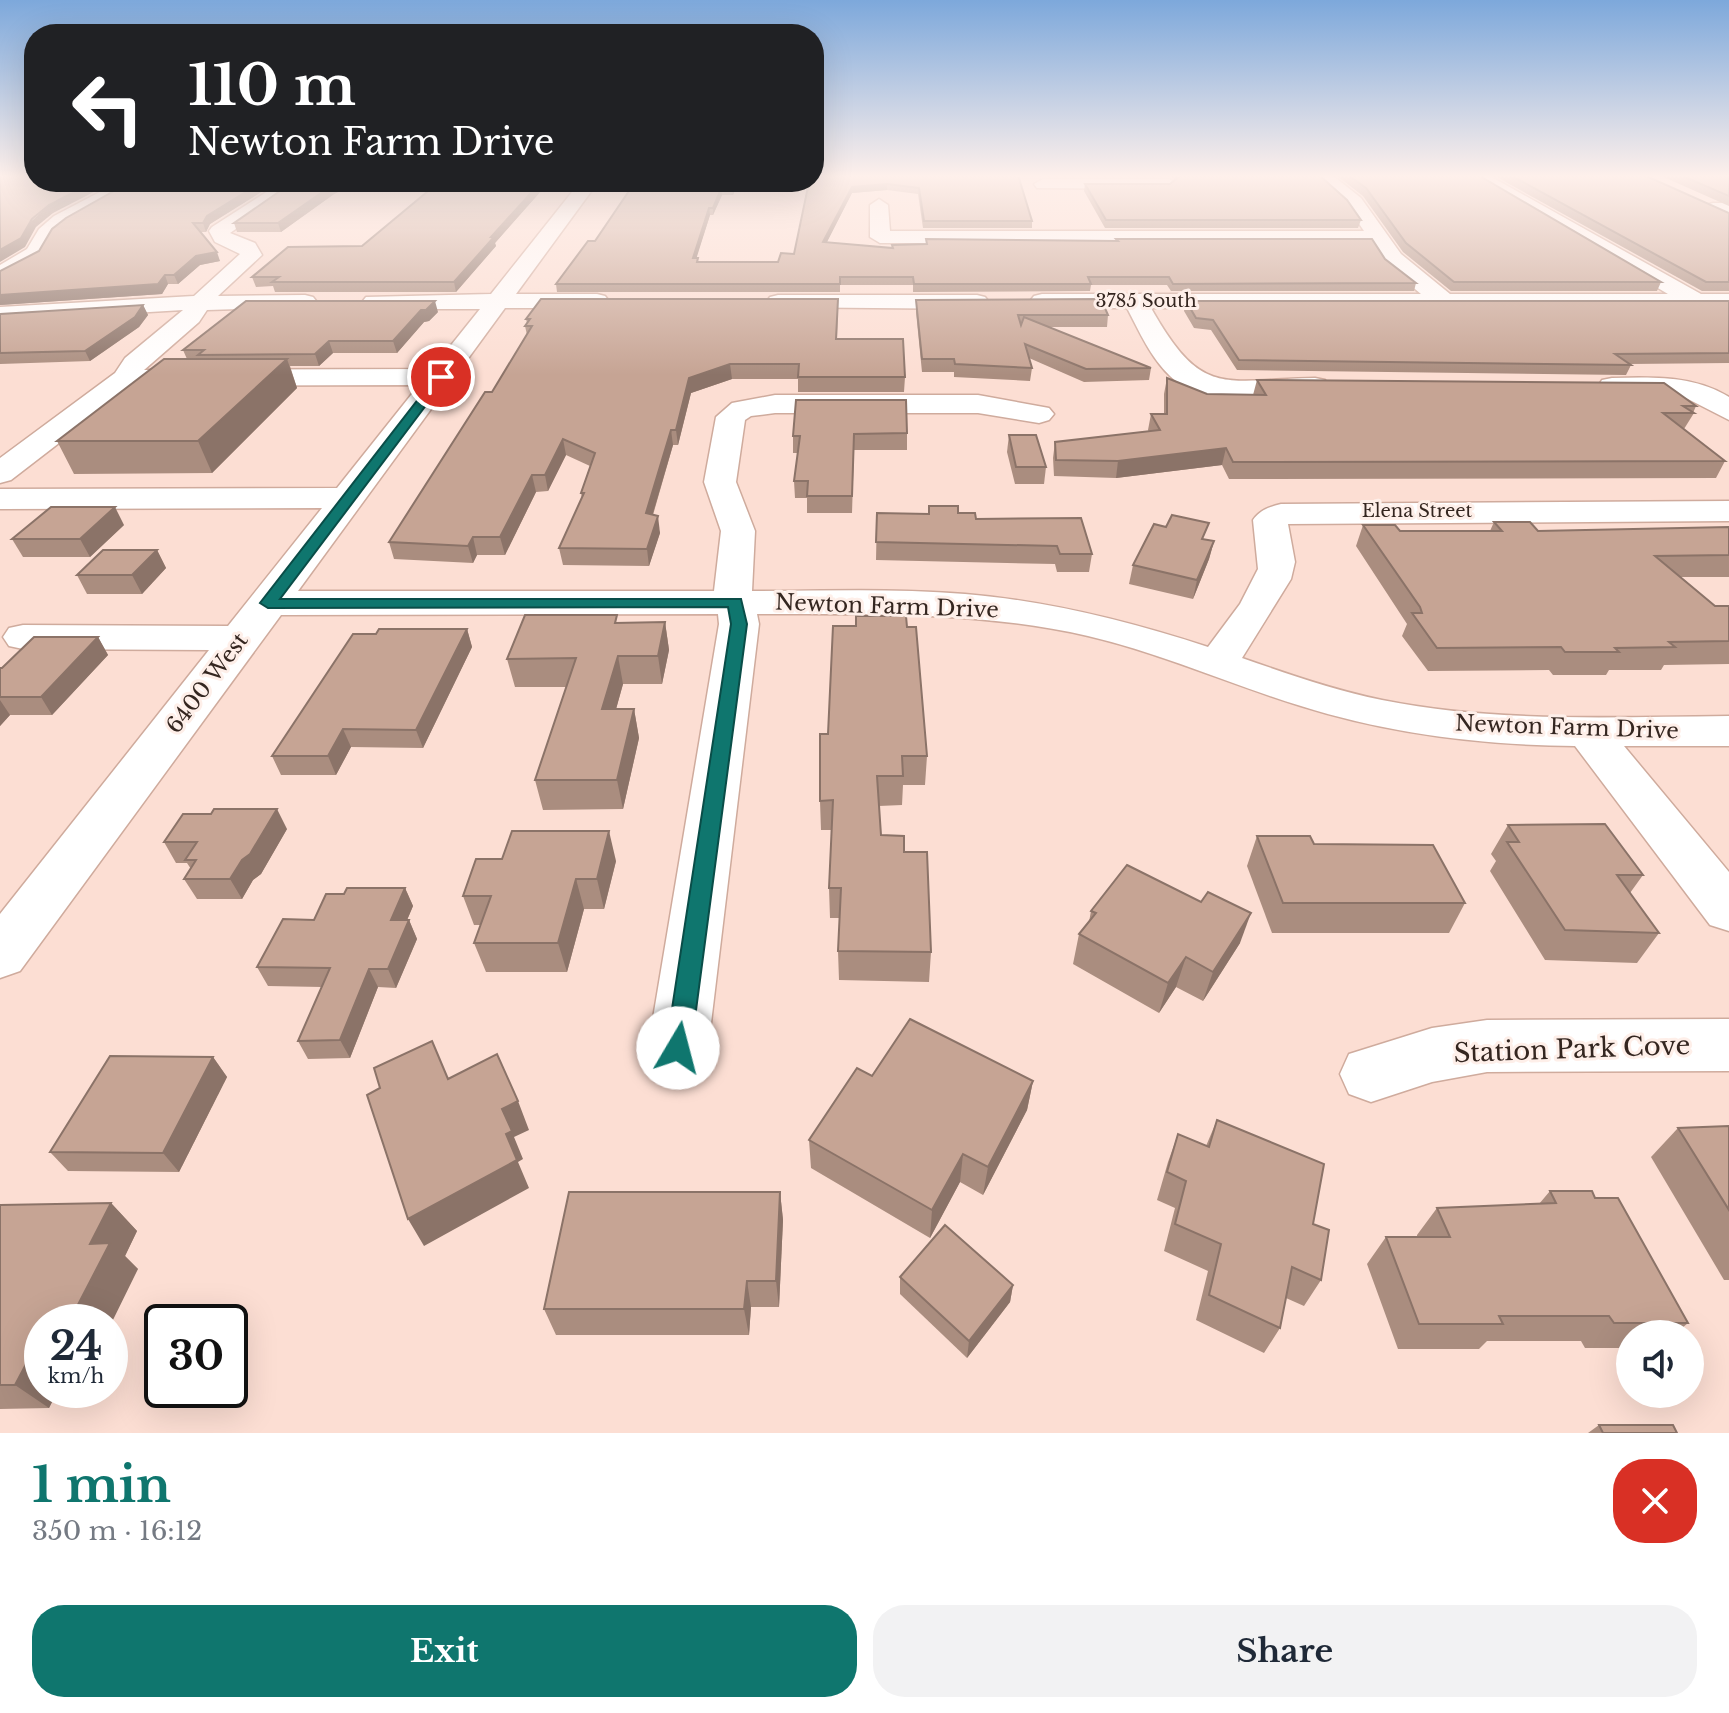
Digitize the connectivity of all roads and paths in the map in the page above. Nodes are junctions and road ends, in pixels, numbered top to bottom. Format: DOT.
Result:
graph roads {
  1 [pos="41,242"];
  2 [pos="233,242"];
  3 [pos="544,242"];
  4 [pos="1381,242"];
  5 [pos="1593,242"];
  6 [pos="0,275"];
  7 [pos="499,301"];
  8 [pos="624,301"];
  9 [pos="1135,301"];
  10 [pos="1444,301"];
  11 [pos="1697,301"];
  12 [pos="1729,301"];
  13 [pos="202,302"];
  14 [pos="748,302"];
  15 [pos="873,302"];
  16 [pos="0,314"];
  17 [pos="874,330"];
  18 [pos="130,371"];
  19 [pos="441,377"];
  20 [pos="1340,386"];
  21 [pos="1593,386"];
  22 [pos="1729,411"];
  23 [pos="1039,414"];
  24 [pos="0,473"];
  25 [pos="348,498"];
  26 [pos="0,499"];
  27 [pos="1729,511"];
  28 [pos="268,603"];
  29 [pos="735,603"];
  30 [pos="23,637"];
  31 [pos="242,638"];
  32 [pos="1217,664"];
  33 [pos="1587,731"];
  34 [pos="1729,731"];
  35 [pos="1729,910"];
  36 [pos="0,955"];
  37 [pos="1729,1045"];
  38 [pos="678,1048"];
  39 [pos="1371,1074"];
  1 -- 6 [label="street"];
  2 -- 13 [label="street"];
  3 -- 7 [label="street, 6400 West"];
  4 -- 10 [label="street"];
  5 -- 11 [label="street"];
  7 -- 8 [label="street"];
  7 -- 13 [label="street"];
  7 -- 19 [label="street, 6400 West"];
  9 -- 10 [label="street, 3785 South"];
  9 -- 15 [label="street, 3785 South"];
  9 -- 20 [label="street"];
  10 -- 11 [label="street, 3785 South"];
  11 -- 12 [label="street, 3785 South"];
  13 -- 16 [label="street"];
  13 -- 18 [label="street"];
  14 -- 15 [label="street, 3785 South"];
  15 -- 17 [label="street"];
  18 -- 19 [label="street"];
  18 -- 24 [label="street"];
  19 -- 25 [label="street, 6400 West"];
  21 -- 22 [label="street"];
  23 -- 29 [label="street"];
  25 -- 26 [label="street"];
  25 -- 28 [label="street, 6400 West"];
  27 -- 32 [label="street, Elena Street"];
  28 -- 29 [label="street, Newton Farm Drive"];
  28 -- 31 [label="street, 6400 West"];
  29 -- 32 [label="street, Newton Farm Drive"];
  29 -- 38 [label="street"];
  30 -- 31 [label="street"];
  31 -- 36 [label="street, 6400 West"];
  32 -- 33 [label="street, Newton Farm Drive"];
  33 -- 34 [label="street, Newton Farm Drive"];
  33 -- 35 [label="street"];
  37 -- 39 [label="street, Station Park Cove"];
}
